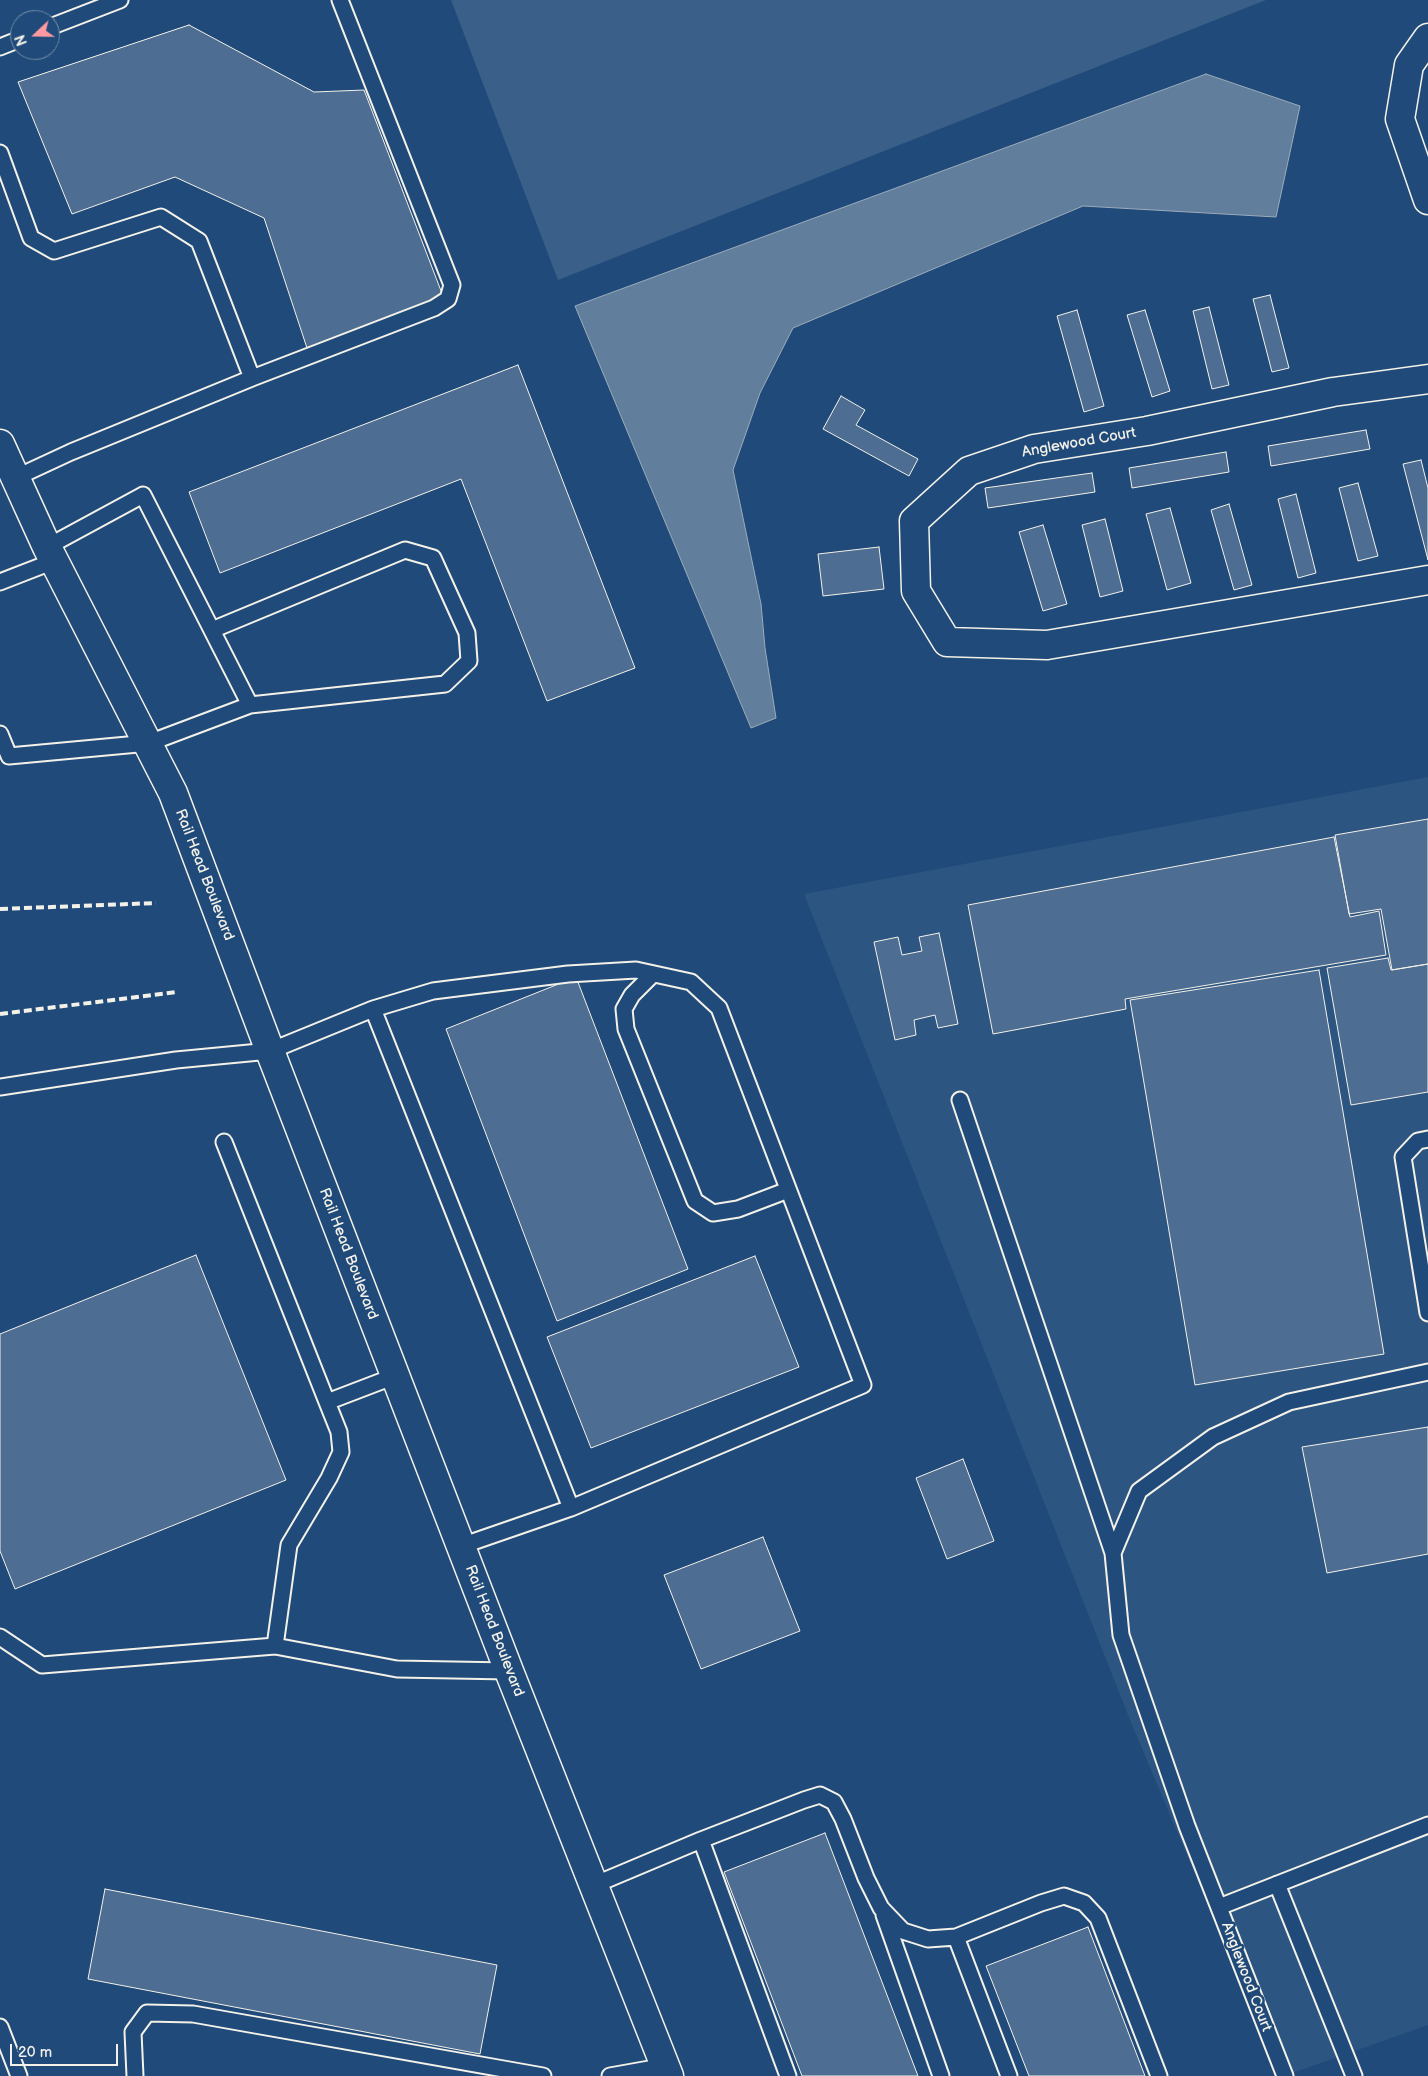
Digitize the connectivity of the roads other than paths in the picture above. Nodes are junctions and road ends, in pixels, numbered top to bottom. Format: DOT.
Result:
graph roads {
  1 [pos="120,0"];
  2 [pos="340,0"];
  3 [pos="60,23"];
  4 [pos="1428,38"];
  5 [pos="0,153"];
  6 [pos="1428,200"];
  7 [pos="252,378"];
  8 [pos="1428,379"];
  9 [pos="0,444"];
  10 [pos="15,478"];
  11 [pos="50,554"];
  12 [pos="1428,580"];
  13 [pos="0,582"];
  14 [pos="212,630"];
  15 [pos="250,705"];
  16 [pos="0,734"];
  17 [pos="149,743"];
  18 [pos="653,974"];
  19 [pos="373,1009"];
  20 [pos="270,1051"];
  21 [pos="0,1087"];
  22 [pos="960,1100"];
  23 [pos="1428,1139"];
  24 [pos="224,1142"];
  25 [pos="788,1190"];
  26 [pos="1428,1313"];
  27 [pos="1428,1372"];
  28 [pos="395,1376"];
  29 [pos="327,1402"];
  30 [pos="570,1508"];
  31 [pos="461,1546"];
  32 [pos="1112,1553"];
  33 [pos="0,1637"];
  34 [pos="275,1646"];
  35 [pos="509,1671"];
  36 [pos="1428,1825"];
  37 [pos="701,1840"];
  38 [pos="1277,1884"];
  39 [pos="594,1885"];
  40 [pos="1219,1907"];
  41 [pos="881,1908"];
  42 [pos="956,1937"];
  43 [pos="0,2026"];
  44 [pos="668,2071"];
  45 [pos="19,2076"];
  46 [pos="135,2076"];
  47 [pos="543,2076"];
  48 [pos="610,2076"];
  49 [pos="788,2076"];
  50 [pos="941,2076"];
  51 [pos="1009,2076"];
  52 [pos="1159,2076"];
  53 [pos="1285,2076"];
  54 [pos="1354,2076"];
  1 -- 3 [label="lane"];
  2 -- 7 [label="lane"];
  4 -- 6 [label="street"];
  5 -- 7 [label="lane"];
  7 -- 10 [label="lane"];
  8 -- 12 [label="street, Anglewood Court"];
  9 -- 10 [label="street, Rail Head Boulevard"];
  10 -- 11 [label="street, Rail Head Boulevard"];
  11 -- 13 [label="lane"];
  11 -- 14 [label="lane"];
  11 -- 17 [label="street, Rail Head Boulevard"];
  14 -- 15 [label="lane"];
  14 -- 15 [label="lane"];
  15 -- 17 [label="lane"];
  16 -- 17 [label="lane"];
  17 -- 20 [label="street, Rail Head Boulevard"];
  18 -- 19 [label="lane"];
  18 -- 25 [label="lane"];
  18 -- 25 [label="lane"];
  19 -- 20 [label="lane"];
  19 -- 30 [label="lane"];
  20 -- 21 [label="lane"];
  20 -- 28 [label="street, Rail Head Boulevard"];
  22 -- 32 [label="lane"];
  23 -- 26 [label="lane"];
  24 -- 29 [label="lane"];
  25 -- 30 [label="lane"];
  27 -- 32 [label="lane"];
  28 -- 29 [label="lane"];
  28 -- 31 [label="street, Rail Head Boulevard"];
  29 -- 34 [label="lane"];
  30 -- 31 [label="lane"];
  31 -- 35 [label="street, Rail Head Boulevard"];
  32 -- 40 [label="lane"];
  33 -- 34 [label="lane"];
  34 -- 35 [label="lane"];
  35 -- 39 [label="street, Rail Head Boulevard"];
  36 -- 38 [label="lane, Anglewood Court"];
  37 -- 39 [label="lane"];
  37 -- 41 [label="lane"];
  37 -- 49 [label="lane"];
  38 -- 40 [label="lane, Anglewood Court"];
  38 -- 54 [label="lane"];
  39 -- 44 [label="street, Rail Head Boulevard"];
  40 -- 53 [label="lane, Anglewood Court"];
  41 -- 42 [label="lane"];
  41 -- 50 [label="lane"];
  42 -- 51 [label="lane"];
  42 -- 52 [label="lane"];
  43 -- 45 [label="lane"];
  44 -- 48 [label="lane"];
  46 -- 47 [label="lane"];
}
